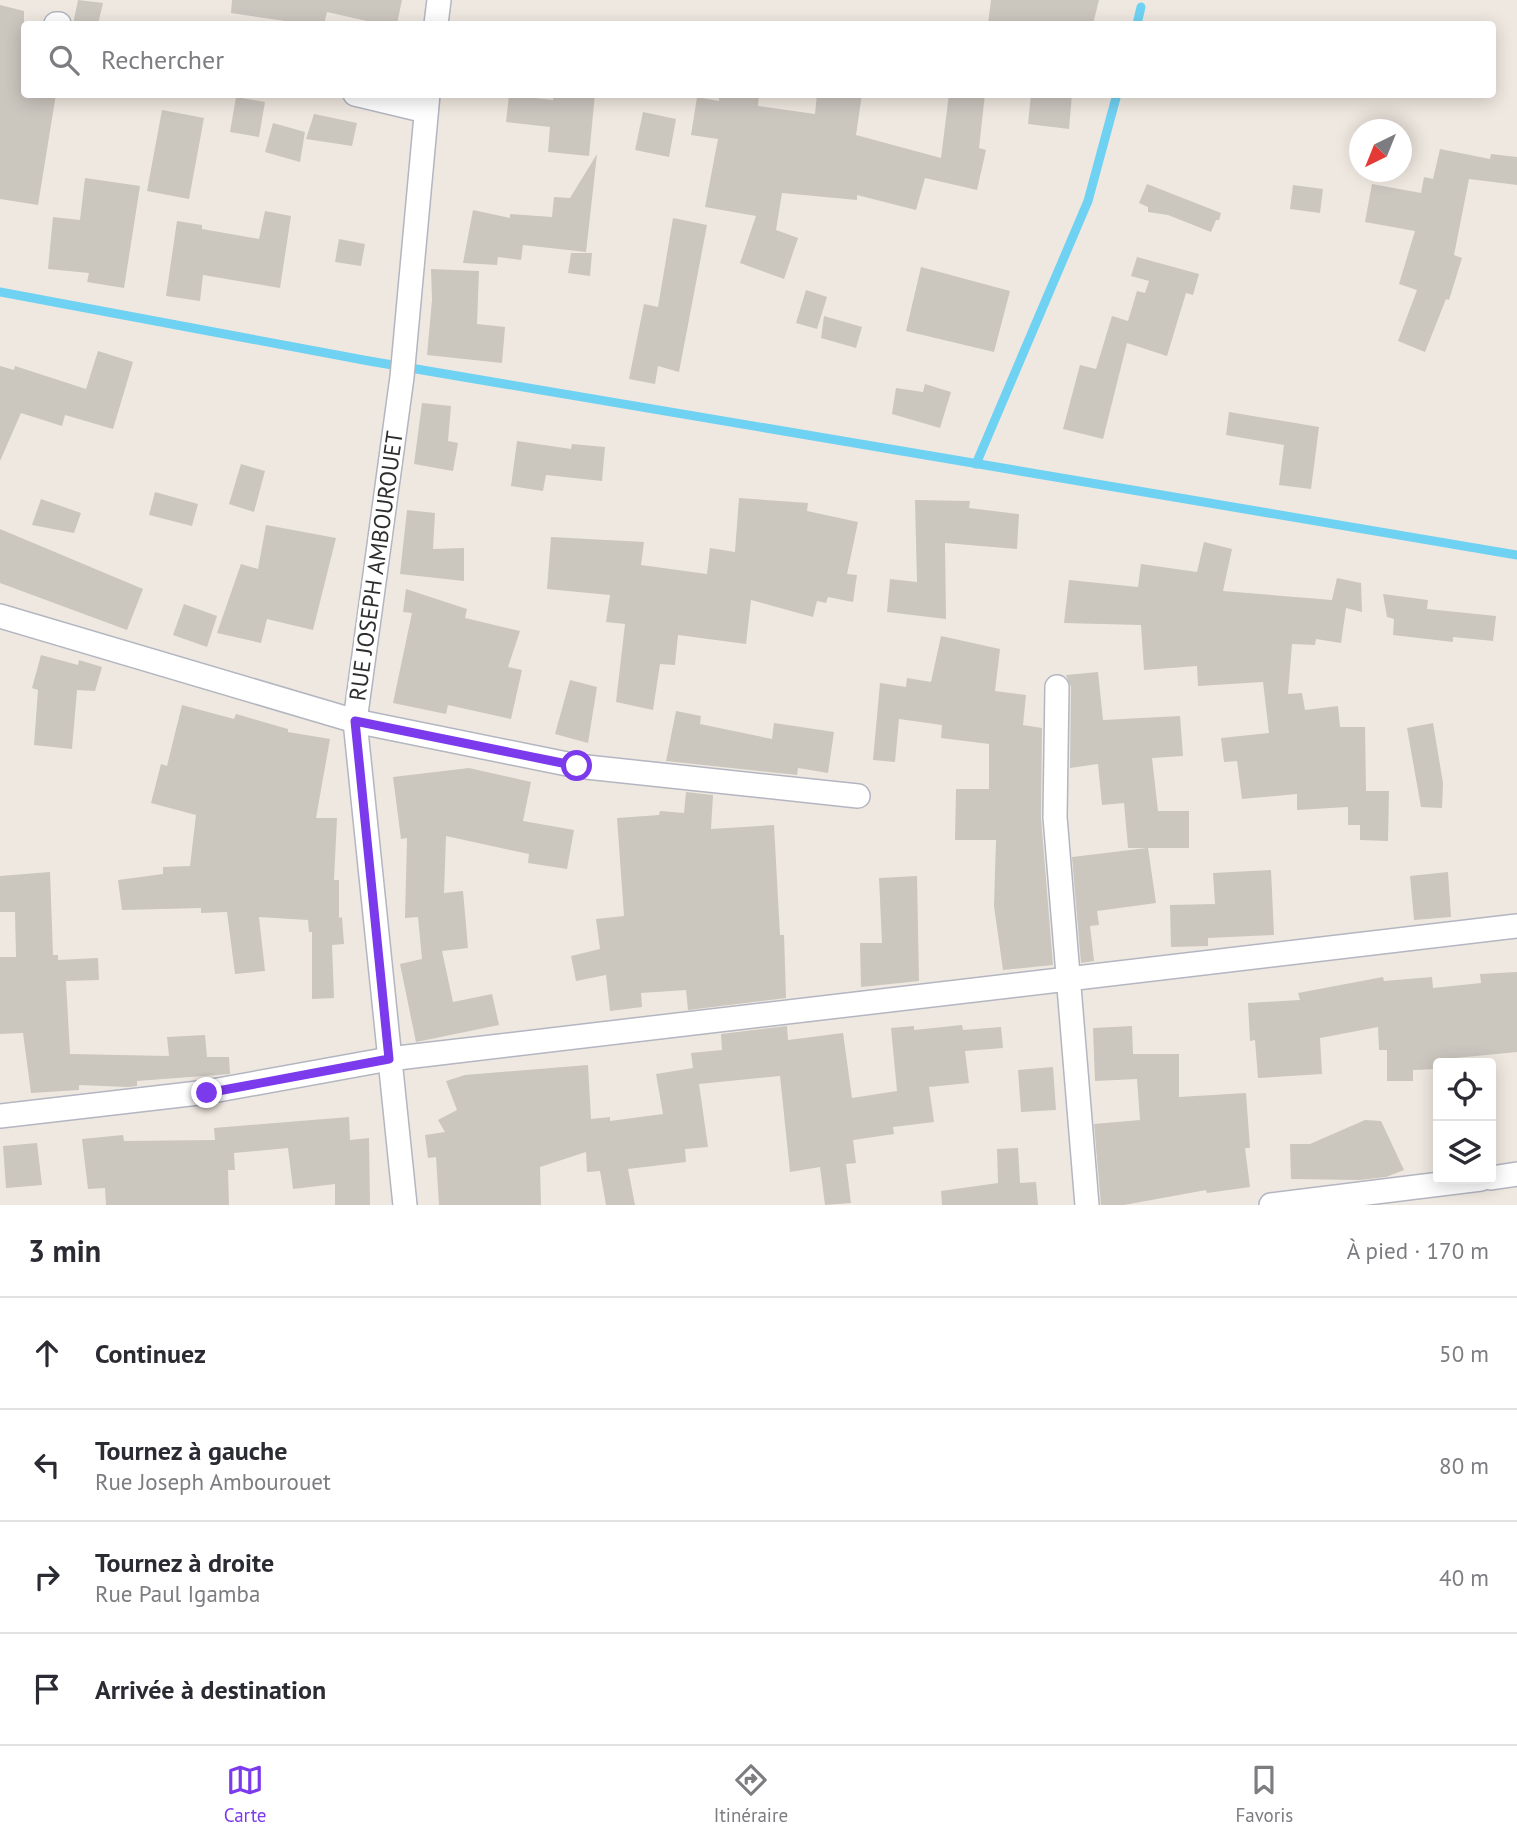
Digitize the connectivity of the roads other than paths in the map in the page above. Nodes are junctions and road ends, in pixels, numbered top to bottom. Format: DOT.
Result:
graph roads {
  1 [pos="439,0"];
  2 [pos="436,21"];
  3 [pos="387,98"];
  4 [pos="427,103"];
  5 [pos="0,616"];
  6 [pos="1057,687"];
  7 [pos="355,721"];
  8 [pos="858,796"];
  9 [pos="1517,926"];
  10 [pos="1069,979"];
  11 [pos="389,1059"];
  12 [pos="0,1116"];
  13 [pos="1517,1174"];
  14 [pos="1496,1177"];
  15 [pos="1446,1184"];
  16 [pos="1321,1202"];
  17 [pos="405,1205"];
  18 [pos="1087,1205"];
  19 [pos="1271,1205"];
  1 -- 2 [label="street"];
  3 -- 4 [label="street"];
  4 -- 7 [label="street, RUE JOSEPH AMBOUROUET"];
  5 -- 7 [label="street"];
  6 -- 10 [label="street"];
  7 -- 8 [label="street"];
  7 -- 11 [label="street, RUE JOSEPH AMBOUROUET"];
  9 -- 10 [label="street"];
  10 -- 11 [label="street"];
  10 -- 18 [label="street"];
  11 -- 12 [label="street"];
  11 -- 17 [label="street, RUE JOSEPH AMBOUROUET"];
  13 -- 14 [label="street"];
  15 -- 16 [label="street"];
  16 -- 19 [label="street"];
}
